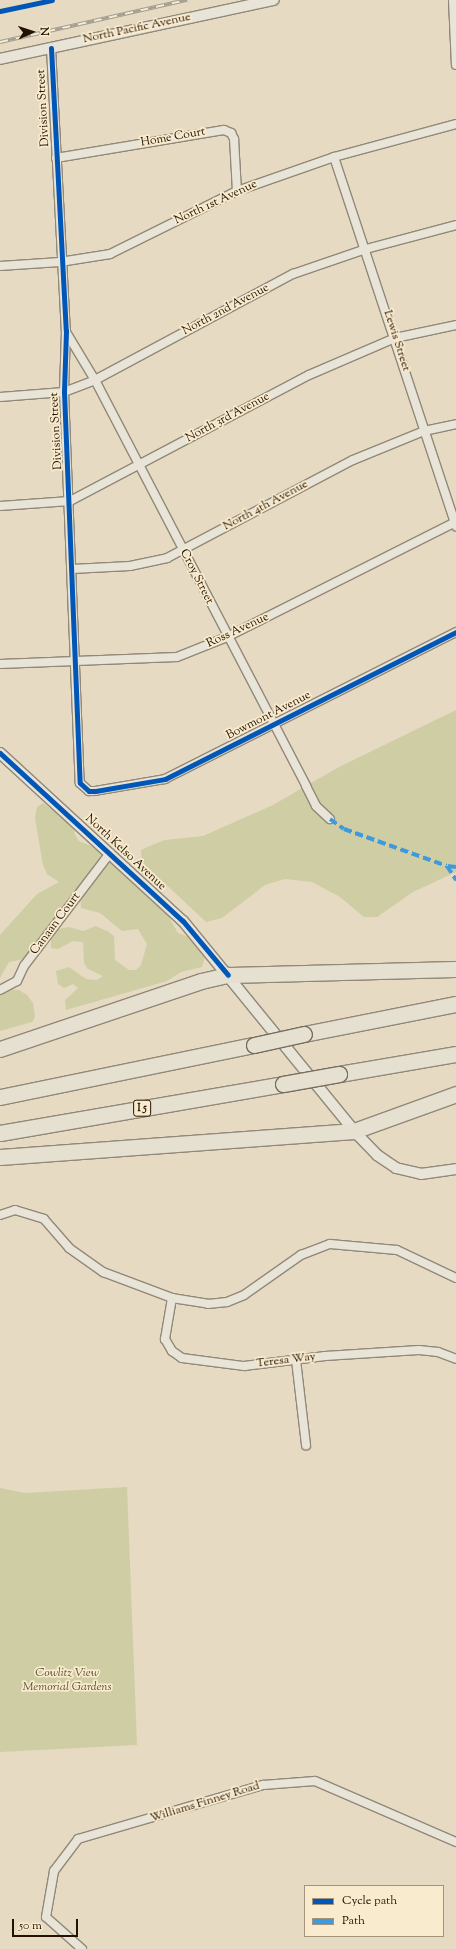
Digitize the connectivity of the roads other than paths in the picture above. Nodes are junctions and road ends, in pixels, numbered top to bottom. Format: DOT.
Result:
graph roads {
  1 [pos="274,0"];
  2 [pos="453,0"];
  3 [pos="51,48"];
  4 [pos="0,59"];
  5 [pos="456,65"];
  6 [pos="456,124"];
  7 [pos="334,157"];
  8 [pos="56,158"];
  9 [pos="237,191"];
  10 [pos="456,225"];
  11 [pos="366,249"];
  12 [pos="60,262"];
  13 [pos="0,266"];
  14 [pos="456,325"];
  15 [pos="66,331"];
  16 [pos="395,338"];
  17 [pos="95,380"];
  18 [pos="64,392"];
  19 [pos="0,397"];
  20 [pos="456,424"];
  21 [pos="424,431"];
  22 [pos="139,466"];
  23 [pos="70,501"];
  24 [pos="0,506"];
  25 [pos="456,524"];
  26 [pos="182,551"];
  27 [pos="72,569"];
  28 [pos="456,632"];
  29 [pos="227,637"];
  30 [pos="75,662"];
  31 [pos="0,664"];
  32 [pos="274,724"];
  33 [pos="0,753"];
  34 [pos="85,788"];
  35 [pos="330,819"];
  36 [pos="110,853"];
  37 [pos="456,969"];
  38 [pos="228,975"];
  39 [pos="0,990"];
  40 [pos="456,1004"];
  41 [pos="0,1050"];
  42 [pos="456,1054"];
  43 [pos="456,1094"];
  44 [pos="0,1097"];
  45 [pos="354,1131"];
  46 [pos="0,1133"];
  47 [pos="0,1157"];
  48 [pos="456,1169"];
  49 [pos="0,1215"];
  50 [pos="456,1278"];
  51 [pos="172,1298"];
  52 [pos="296,1360"];
  53 [pos="456,1360"];
  54 [pos="306,1445"];
  55 [pos="456,1842"];
  56 [pos="82,1949"];
  1 -- 3 [label="street, North Pacific Avenue"];
  2 -- 5 [label="street"];
  3 -- 4 [label="street, North Pacific Avenue"];
  3 -- 8 [label="street, Division Street"];
  6 -- 7 [label="street, North 1st Avenue"];
  7 -- 9 [label="street, North 1st Avenue"];
  7 -- 11 [label="street, Lewis Street"];
  8 -- 9 [label="street, Home Court"];
  8 -- 12 [label="street, Division Street"];
  9 -- 12 [label="street, North 1st Avenue"];
  10 -- 11 [label="street, North 2nd Avenue"];
  11 -- 16 [label="street, Lewis Street"];
  11 -- 17 [label="street, North 2nd Avenue"];
  12 -- 13 [label="street, North 1st Avenue"];
  12 -- 15 [label="street, Division Street"];
  14 -- 16 [label="street, North 3rd Avenue"];
  15 -- 17 [label="street, Croy Street"];
  15 -- 18 [label="street, Division Street"];
  16 -- 21 [label="street, Lewis Street"];
  16 -- 22 [label="street, North 3rd Avenue"];
  17 -- 18 [label="street, North 2nd Avenue"];
  17 -- 22 [label="street, Croy Street"];
  18 -- 19 [label="street, North 2nd Avenue"];
  18 -- 23 [label="street, Division Street"];
  20 -- 21 [label="street, North 4th Avenue"];
  21 -- 25 [label="street, Lewis Street"];
  21 -- 26 [label="street, North 4th Avenue"];
  22 -- 23 [label="street, North 3rd Avenue"];
  22 -- 26 [label="street, Croy Street"];
  23 -- 24 [label="street, North 3rd Avenue"];
  23 -- 27 [label="street, Division Street"];
  25 -- 29 [label="street, Ross Avenue"];
  26 -- 27 [label="street, North 4th Avenue"];
  26 -- 29 [label="street, Croy Street"];
  27 -- 30 [label="street, Division Street"];
  28 -- 32 [label="street, Bowmont Avenue"];
  29 -- 30 [label="street, Ross Avenue"];
  29 -- 32 [label="street, Croy Street"];
  30 -- 31 [label="street, Ross Avenue"];
  30 -- 34 [label="street, Division Street"];
  32 -- 34 [label="street, Bowmont Avenue"];
  32 -- 35 [label="street, Croy Street"];
  33 -- 36 [label="street, North Kelso Avenue"];
  36 -- 38 [label="street, North Kelso Avenue"];
  36 -- 39 [label="street, Canaan Court"];
  37 -- 38 [label="highway"];
  38 -- 41 [label="highway"];
  38 -- 45 [label="street, North Kelso Avenue"];
  40 -- 44 [label="highway, bridge"];
  42 -- 46 [label="highway, I 5, bridge"];
  43 -- 45 [label="highway"];
  45 -- 47 [label="highway"];
  45 -- 48 [label="street, North Kelso Avenue"];
  49 -- 51 [label="street"];
  50 -- 51 [label="street"];
  51 -- 52 [label="street, Teresa Way"];
  52 -- 53 [label="street, Teresa Way"];
  52 -- 54 [label="street"];
  55 -- 56 [label="street, Williams Finney Road"];
}
